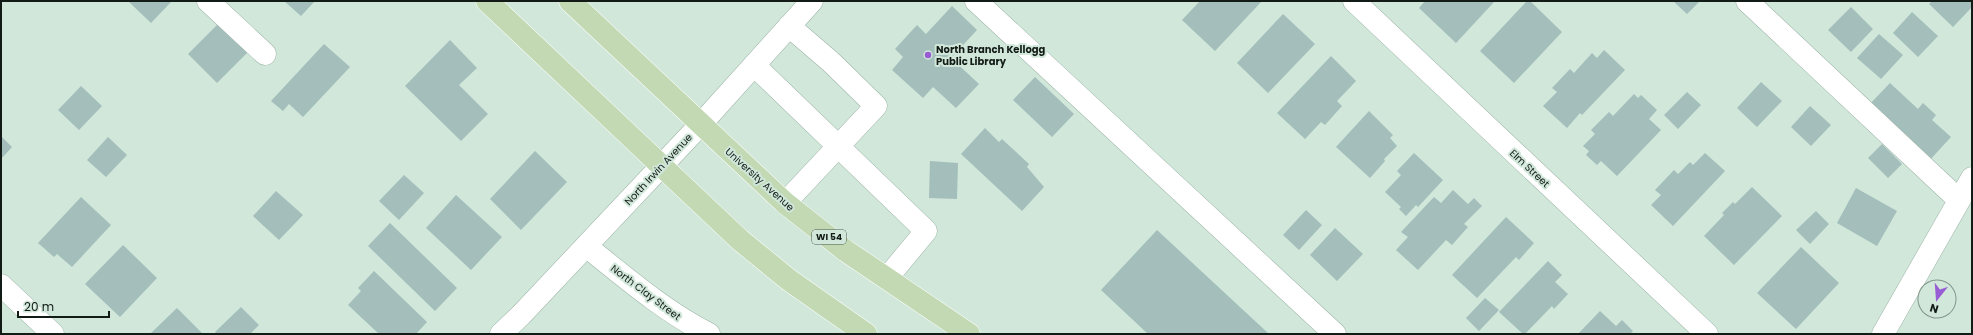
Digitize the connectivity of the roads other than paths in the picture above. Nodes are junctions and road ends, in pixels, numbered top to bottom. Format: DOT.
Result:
graph roads {
  1 [pos="208,1"];
  2 [pos="487,1"];
  3 [pos="570,1"];
  4 [pos="812,1"];
  5 [pos="976,1"];
  6 [pos="1354,1"];
  7 [pos="1747,1"];
  8 [pos="789,26"];
  9 [pos="264,54"];
  10 [pos="754,65"];
  11 [pos="701,124"];
  12 [pos="838,146"];
  13 [pos="662,165"];
  14 [pos="1972,178"];
  15 [pos="1959,200"];
  16 [pos="784,203"];
  17 [pos="586,246"];
  18 [pos="887,278"];
  19 [pos="1,285"];
  20 [pos="53,334"];
  21 [pos="501,334"];
  22 [pos="709,334"];
  23 [pos="866,334"];
  24 [pos="969,334"];
  25 [pos="1335,334"];
  26 [pos="1706,334"];
  27 [pos="1883,334"];
  1 -- 9 [label="street"];
  2 -- 13 [label="main road"];
  3 -- 11 [label="main road, University Avenue / WI 54"];
  4 -- 8 [label="street, North Irwin Avenue"];
  5 -- 25 [label="street"];
  6 -- 26 [label="street, Elm Street"];
  7 -- 15 [label="street"];
  8 -- 10 [label="street, North Irwin Avenue"];
  8 -- 12 [label="street"];
  10 -- 11 [label="street, North Irwin Avenue"];
  10 -- 12 [label="street"];
  11 -- 13 [label="street, North Irwin Avenue"];
  11 -- 16 [label="main road, University Avenue / WI 54"];
  12 -- 16 [label="street"];
  12 -- 18 [label="street"];
  13 -- 17 [label="street, North Irwin Avenue"];
  13 -- 23 [label="main road"];
  14 -- 15 [label="street"];
  15 -- 27 [label="street"];
  16 -- 18 [label="main road, University Avenue / WI 54"];
  17 -- 21 [label="street, North Irwin Avenue"];
  17 -- 22 [label="street, North Clay Street"];
  18 -- 24 [label="main road, University Avenue / WI 54"];
  19 -- 20 [label="street"];
}
